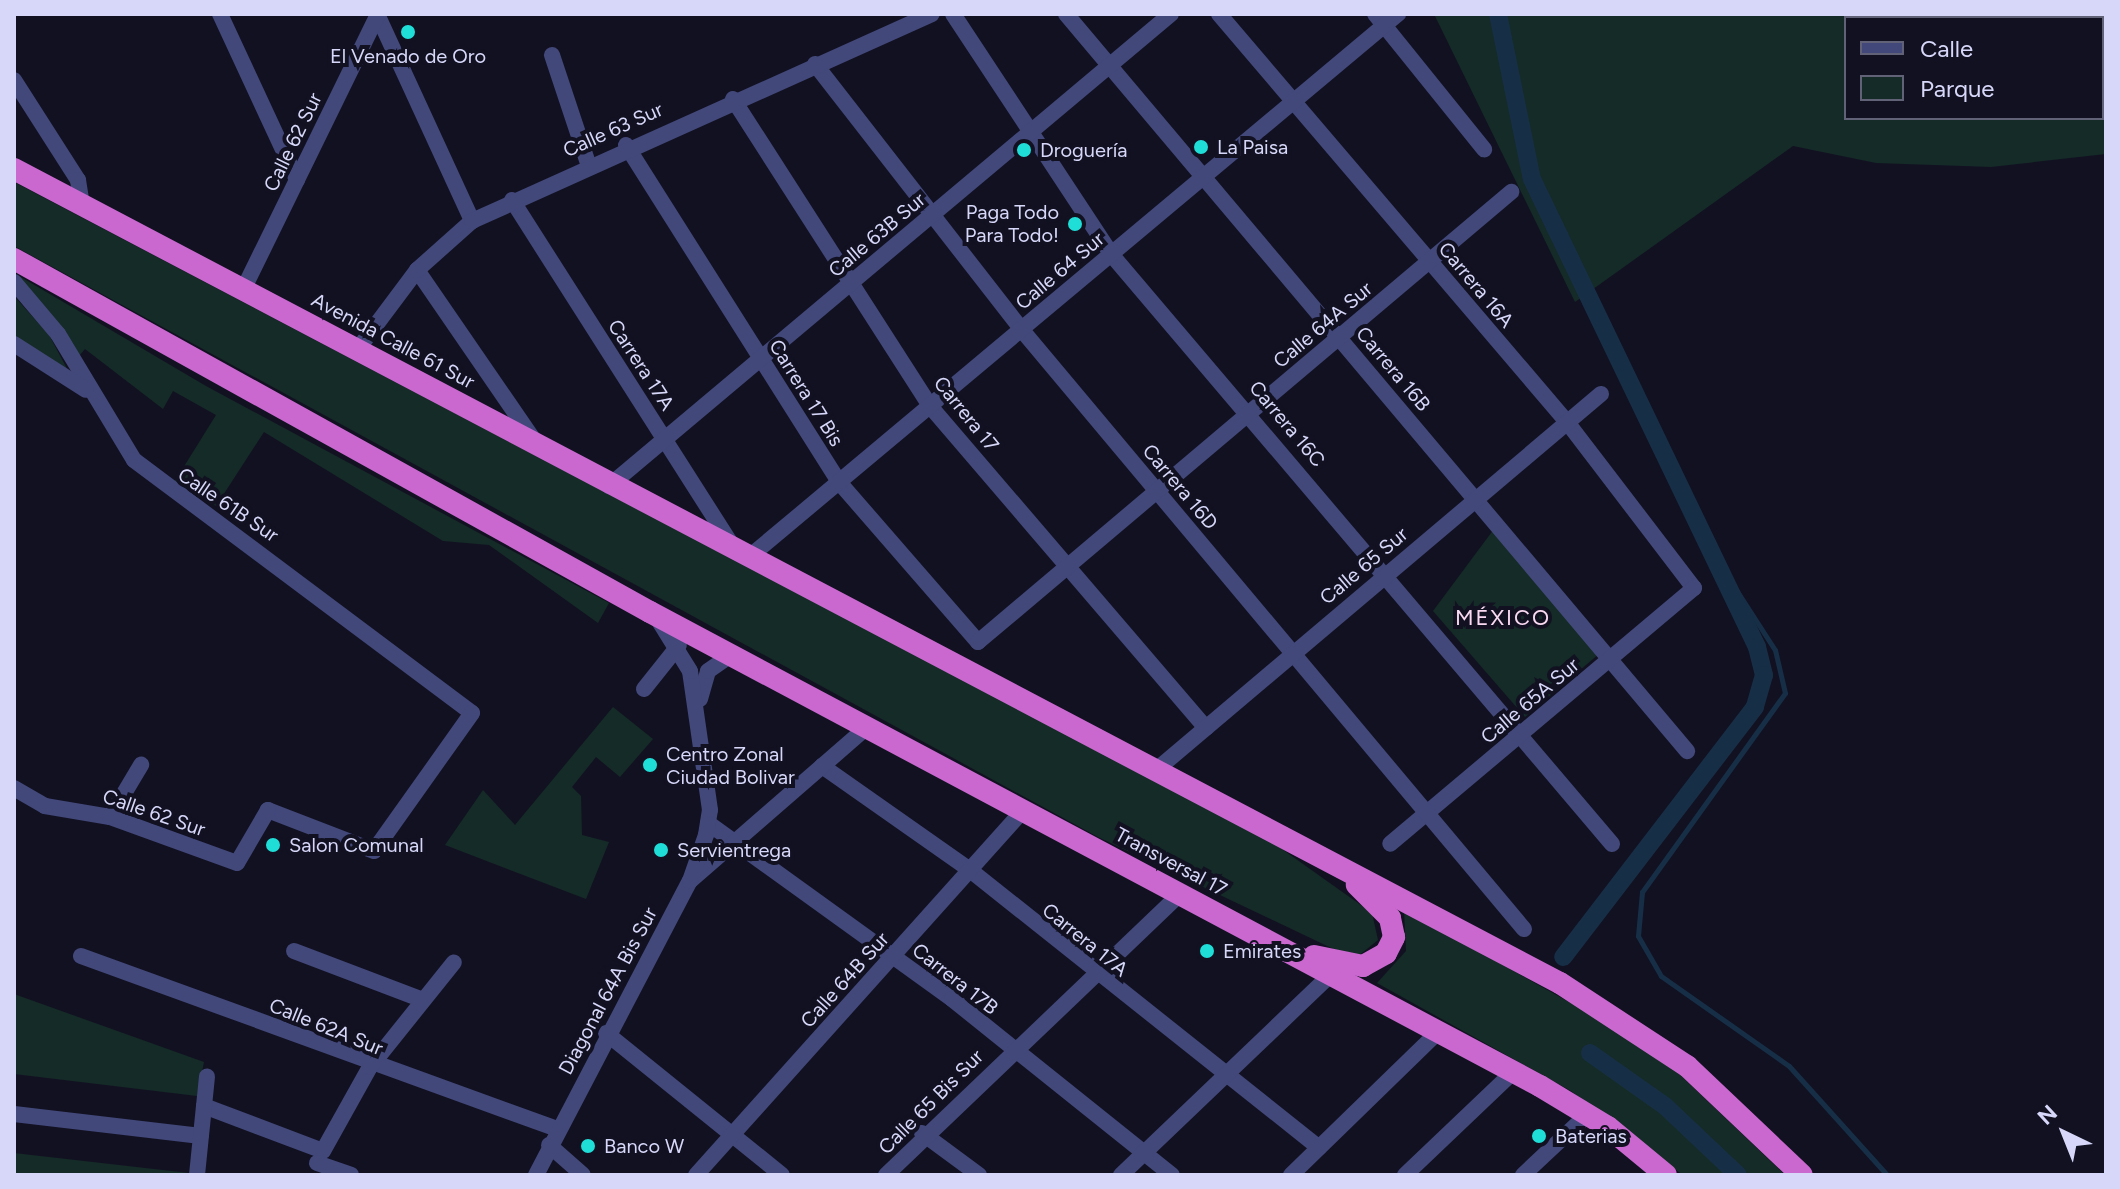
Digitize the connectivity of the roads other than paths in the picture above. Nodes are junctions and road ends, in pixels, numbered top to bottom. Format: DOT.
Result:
graph roads {
  1 [pos="220,14"];
  2 [pos="377,14"];
  3 [pos="932,14"];
  4 [pos="953,14"];
  5 [pos="1066,14"];
  6 [pos="1171,14"];
  7 [pos="1219,14"];
  8 [pos="1398,14"];
  9 [pos="1380,20"];
  10 [pos="552,55"];
  11 [pos="815,64"];
  12 [pos="1110,66"];
  13 [pos="14,80"];
  14 [pos="733,99"];
  15 [pos="1294,101"];
  16 [pos="1030,132"];
  17 [pos="626,145"];
  18 [pos="1484,149"];
  19 [pos="588,163"];
  20 [pos="14,169"];
  21 [pos="1204,177"];
  22 [pos="297,180"];
  23 [pos="1511,192"];
  24 [pos="512,200"];
  25 [pos="82,204"];
  26 [pos="932,215"];
  27 [pos="472,221"];
  28 [pos="1111,254"];
  29 [pos="14,259"];
  30 [pos="1430,261"];
  31 [pos="417,270"];
  32 [pos="14,282"];
  33 [pos="851,283"];
  34 [pos="244,288"];
  35 [pos="1021,329"];
  36 [pos="1340,337"];
  37 [pos="14,344"];
  38 [pos="358,349"];
  39 [pos="761,359"];
  40 [pos="87,391"];
  41 [pos="1601,394"];
  42 [pos="930,406"];
  43 [pos="1251,412"];
  44 [pos="1567,422"];
  45 [pos="665,439"];
  46 [pos="539,448"];
  47 [pos="839,482"];
  48 [pos="609,486"];
  49 [pos="1158,491"];
  50 [pos="1476,498"];
  51 [pos="743,555"];
  52 [pos="1068,566"];
  53 [pos="1386,574"];
  54 [pos="1694,588"];
  55 [pos="650,612"];
  56 [pos="978,642"];
  57 [pos="679,645"];
  58 [pos="1293,653"];
  59 [pos="731,655"];
  60 [pos="1612,659"];
  61 [pos="644,689"];
  62 [pos="699,708"];
  63 [pos="867,727"];
  64 [pos="1206,728"];
  65 [pos="1521,734"];
  66 [pos="1687,751"];
  67 [pos="141,765"];
  68 [pos="822,766"];
  69 [pos="1155,771"];
  70 [pos="14,788"];
  71 [pos="1023,811"];
  72 [pos="1427,813"];
  73 [pos="110,817"];
  74 [pos="708,823"];
  75 [pos="735,842"];
  76 [pos="1390,844"];
  77 [pos="1612,844"];
  78 [pos="1320,856"];
  79 [pos="237,863"];
  80 [pos="970,870"];
  81 [pos="690,881"];
  82 [pos="1180,894"];
  83 [pos="1524,929"];
  84 [pos="1290,950"];
  85 [pos="294,951"];
  86 [pos="81,956"];
  87 [pos="893,956"];
  88 [pos="454,962"];
  89 [pos="1093,974"];
  90 [pos="1331,974"];
  91 [pos="423,1000"];
  92 [pos="1439,1031"];
  93 [pos="606,1033"];
  94 [pos="1012,1050"];
  95 [pos="370,1067"];
  96 [pos="1513,1072"];
  97 [pos="1226,1076"];
  98 [pos="207,1077"];
  99 [pos="204,1106"];
  100 [pos="14,1114"];
  101 [pos="1588,1114"];
  102 [pos="557,1129"];
  103 [pos="922,1133"];
  104 [pos="733,1134"];
  105 [pos="201,1136"];
  106 [pos="549,1145"];
  107 [pos="1319,1148"];
  108 [pos="1142,1155"];
  109 [pos="320,1157"];
  110 [pos="1660,1173"];
  111 [pos="197,1175"];
  112 [pos="351,1175"];
  113 [pos="536,1175"];
  114 [pos="583,1175"];
  115 [pos="696,1175"];
  116 [pos="782,1175"];
  117 [pos="886,1175"];
  118 [pos="979,1175"];
  119 [pos="1121,1175"];
  120 [pos="1172,1175"];
  121 [pos="1291,1175"];
  122 [pos="1405,1175"];
  123 [pos="1523,1175"];
  124 [pos="1802,1175"];
  1 -- 22 [label="street"];
  2 -- 22 [label="street, Calle 62 Sur"];
  2 -- 27 [label="street"];
  3 -- 11 [label="street, Calle 63 Sur"];
  4 -- 16 [label="street, Carrera 16C"];
  5 -- 12 [label="street, Carrera 16B"];
  6 -- 12 [label="street, Calle 63B Sur"];
  7 -- 15 [label="street, Carrera 16A"];
  8 -- 9 [label="street, Calle 64 Sur"];
  9 -- 15 [label="street, Calle 64 Sur"];
  9 -- 18 [label="street"];
  10 -- 19 [label="street"];
  11 -- 14 [label="street, Calle 63 Sur"];
  11 -- 26 [label="street, Carrera 16D"];
  12 -- 16 [label="street, Calle 63B Sur"];
  12 -- 21 [label="street, Carrera 16B"];
  13 -- 25 [label="street"];
  14 -- 17 [label="street, Calle 63 Sur"];
  14 -- 33 [label="street, Carrera 17"];
  15 -- 21 [label="street, Calle 64 Sur"];
  15 -- 30 [label="street, Carrera 16A"];
  16 -- 26 [label="street, Calle 63B Sur"];
  16 -- 28 [label="street, Carrera 16C"];
  17 -- 19 [label="street, Calle 63 Sur"];
  17 -- 39 [label="street, Carrera 17 Bis"];
  19 -- 24 [label="street, Calle 63 Sur"];
  20 -- 25 [label="highway, Avenida Calle 61 Sur"];
  21 -- 28 [label="street, Calle 64 Sur"];
  21 -- 36 [label="street, Carrera 16B"];
  22 -- 34 [label="street, Calle 62 Sur"];
  23 -- 30 [label="street, Calle 64A Sur"];
  24 -- 27 [label="street, Calle 63 Sur"];
  24 -- 45 [label="street, Carrera 17A"];
  25 -- 34 [label="highway, Avenida Calle 61 Sur"];
  26 -- 33 [label="street, Calle 63B Sur"];
  26 -- 35 [label="street, Carrera 16D"];
  27 -- 31 [label="street, Calle 63 Sur"];
  28 -- 35 [label="street, Calle 64 Sur"];
  28 -- 43 [label="street, Carrera 16C"];
  29 -- 55 [label="highway"];
  30 -- 36 [label="street, Calle 64A Sur"];
  30 -- 44 [label="street, Carrera 16A"];
  31 -- 38 [label="street, Calle 63 Sur"];
  31 -- 46 [label="street"];
  32 -- 40 [label="street, Calle 61B Sur"];
  33 -- 39 [label="street, Calle 63B Sur"];
  33 -- 42 [label="street, Carrera 17"];
  34 -- 38 [label="highway, Avenida Calle 61 Sur"];
  35 -- 42 [label="street, Calle 64 Sur"];
  35 -- 49 [label="street, Carrera 16D"];
  36 -- 43 [label="street, Calle 64A Sur"];
  36 -- 50 [label="street, Carrera 16B"];
  37 -- 40 [label="street"];
  38 -- 46 [label="highway, Avenida Calle 61 Sur"];
  39 -- 45 [label="street, Calle 63B Sur"];
  39 -- 47 [label="street, Carrera 17 Bis"];
  40 -- 79 [label="street, Calle 61B Sur"];
  41 -- 44 [label="street, Calle 65 Sur"];
  42 -- 47 [label="street, Calle 64 Sur"];
  42 -- 52 [label="street, Carrera 17"];
  43 -- 49 [label="street, Calle 64A Sur"];
  43 -- 53 [label="street, Carrera 16C"];
  44 -- 50 [label="street, Calle 65 Sur"];
  44 -- 54 [label="street, Carrera 16A"];
  45 -- 48 [label="street, Calle 63B Sur"];
  45 -- 51 [label="street, Carrera 17A"];
  46 -- 48 [label="highway, Avenida Calle 61 Sur"];
  47 -- 51 [label="street, Calle 64 Sur"];
  47 -- 56 [label="street, Carrera 17 Bis"];
  48 -- 51 [label="highway, Avenida Calle 61 Sur"];
  49 -- 52 [label="street, Calle 64A Sur"];
  49 -- 58 [label="street, Carrera 16D"];
  50 -- 53 [label="street, Calle 65 Sur"];
  50 -- 60 [label="street, Carrera 16B"];
  51 -- 69 [label="highway"];
  52 -- 56 [label="street, Calle 64A Sur"];
  52 -- 64 [label="street, Carrera 17"];
  53 -- 58 [label="street, Calle 65 Sur"];
  53 -- 65 [label="street, Carrera 16C"];
  54 -- 60 [label="street, Calle 65A Sur"];
  55 -- 57 [label="street"];
  55 -- 59 [label="highway, Transversal 17"];
  57 -- 61 [label="street"];
  57 -- 62 [label="street"];
  58 -- 64 [label="street, Calle 65 Sur"];
  58 -- 72 [label="street, Carrera 16D"];
  59 -- 62 [label="street"];
  59 -- 63 [label="highway, Transversal 17"];
  60 -- 65 [label="street, Calle 65A Sur"];
  60 -- 66 [label="street, Carrera 16B"];
  62 -- 74 [label="street"];
  63 -- 68 [label="street"];
  63 -- 71 [label="highway, Transversal 17"];
  64 -- 69 [label="street, Calle 65 Sur"];
  65 -- 72 [label="street, Calle 65A Sur"];
  65 -- 77 [label="street, Carrera 16C"];
  67 -- 73 [label="street"];
  68 -- 75 [label="street"];
  68 -- 80 [label="street, Carrera 17A"];
  69 -- 78 [label="highway"];
  70 -- 73 [label="street, Calle 62 Sur"];
  71 -- 80 [label="street, Calle 64B Sur"];
  71 -- 82 [label="highway, Transversal 17"];
  72 -- 76 [label="street, Calle 65A Sur"];
  72 -- 83 [label="street, Carrera 16D"];
  73 -- 79 [label="street, Calle 62 Sur"];
  74 -- 75 [label="street, Carrera 17B"];
  74 -- 81 [label="street, Diagonal 64A Bis Sur"];
  75 -- 81 [label="street"];
  75 -- 87 [label="street, Carrera 17B"];
  78 -- 84 [label="highway"];
  78 -- 124 [label="highway"];
  80 -- 87 [label="street, Calle 64B Sur"];
  80 -- 89 [label="street, Carrera 17A"];
  81 -- 93 [label="street, Diagonal 64A Bis Sur"];
  82 -- 84 [label="highway, Transversal 17"];
  82 -- 89 [label="street, Calle 65 Bis Sur"];
  84 -- 90 [label="highway, Transversal 17"];
  85 -- 91 [label="street"];
  86 -- 95 [label="street, Calle 62A Sur"];
  87 -- 94 [label="street, Carrera 17B"];
  87 -- 104 [label="street, Calle 64B Sur"];
  88 -- 91 [label="street"];
  89 -- 94 [label="street, Calle 65 Bis Sur"];
  89 -- 97 [label="street, Carrera 17A"];
  90 -- 92 [label="highway, Transversal 17"];
  90 -- 97 [label="street"];
  91 -- 95 [label="street"];
  92 -- 96 [label="highway, Transversal 17"];
  92 -- 107 [label="street"];
  93 -- 102 [label="street, Diagonal 64A Bis Sur"];
  93 -- 104 [label="street"];
  94 -- 103 [label="street, Calle 65 Bis Sur"];
  94 -- 108 [label="street, Carrera 17B"];
  95 -- 102 [label="street, Calle 62A Sur"];
  95 -- 109 [label="street"];
  96 -- 101 [label="highway, Transversal 17"];
  96 -- 122 [label="street"];
  97 -- 107 [label="street, Carrera 17A"];
  97 -- 108 [label="street"];
  98 -- 99 [label="street"];
  99 -- 105 [label="street"];
  99 -- 109 [label="street"];
  100 -- 105 [label="street"];
  101 -- 110 [label="highway, Transversal 17"];
  101 -- 123 [label="street"];
  102 -- 106 [label="street, Diagonal 64A Bis Sur"];
  103 -- 117 [label="street, Calle 65 Bis Sur"];
  103 -- 118 [label="street"];
  104 -- 115 [label="street, Calle 64B Sur"];
  104 -- 116 [label="street"];
  105 -- 111 [label="street"];
  106 -- 113 [label="street, Diagonal 64A Bis Sur"];
  106 -- 114 [label="street"];
  107 -- 121 [label="street"];
  108 -- 119 [label="street"];
  108 -- 120 [label="street, Carrera 17B"];
  109 -- 112 [label="street"];
}
